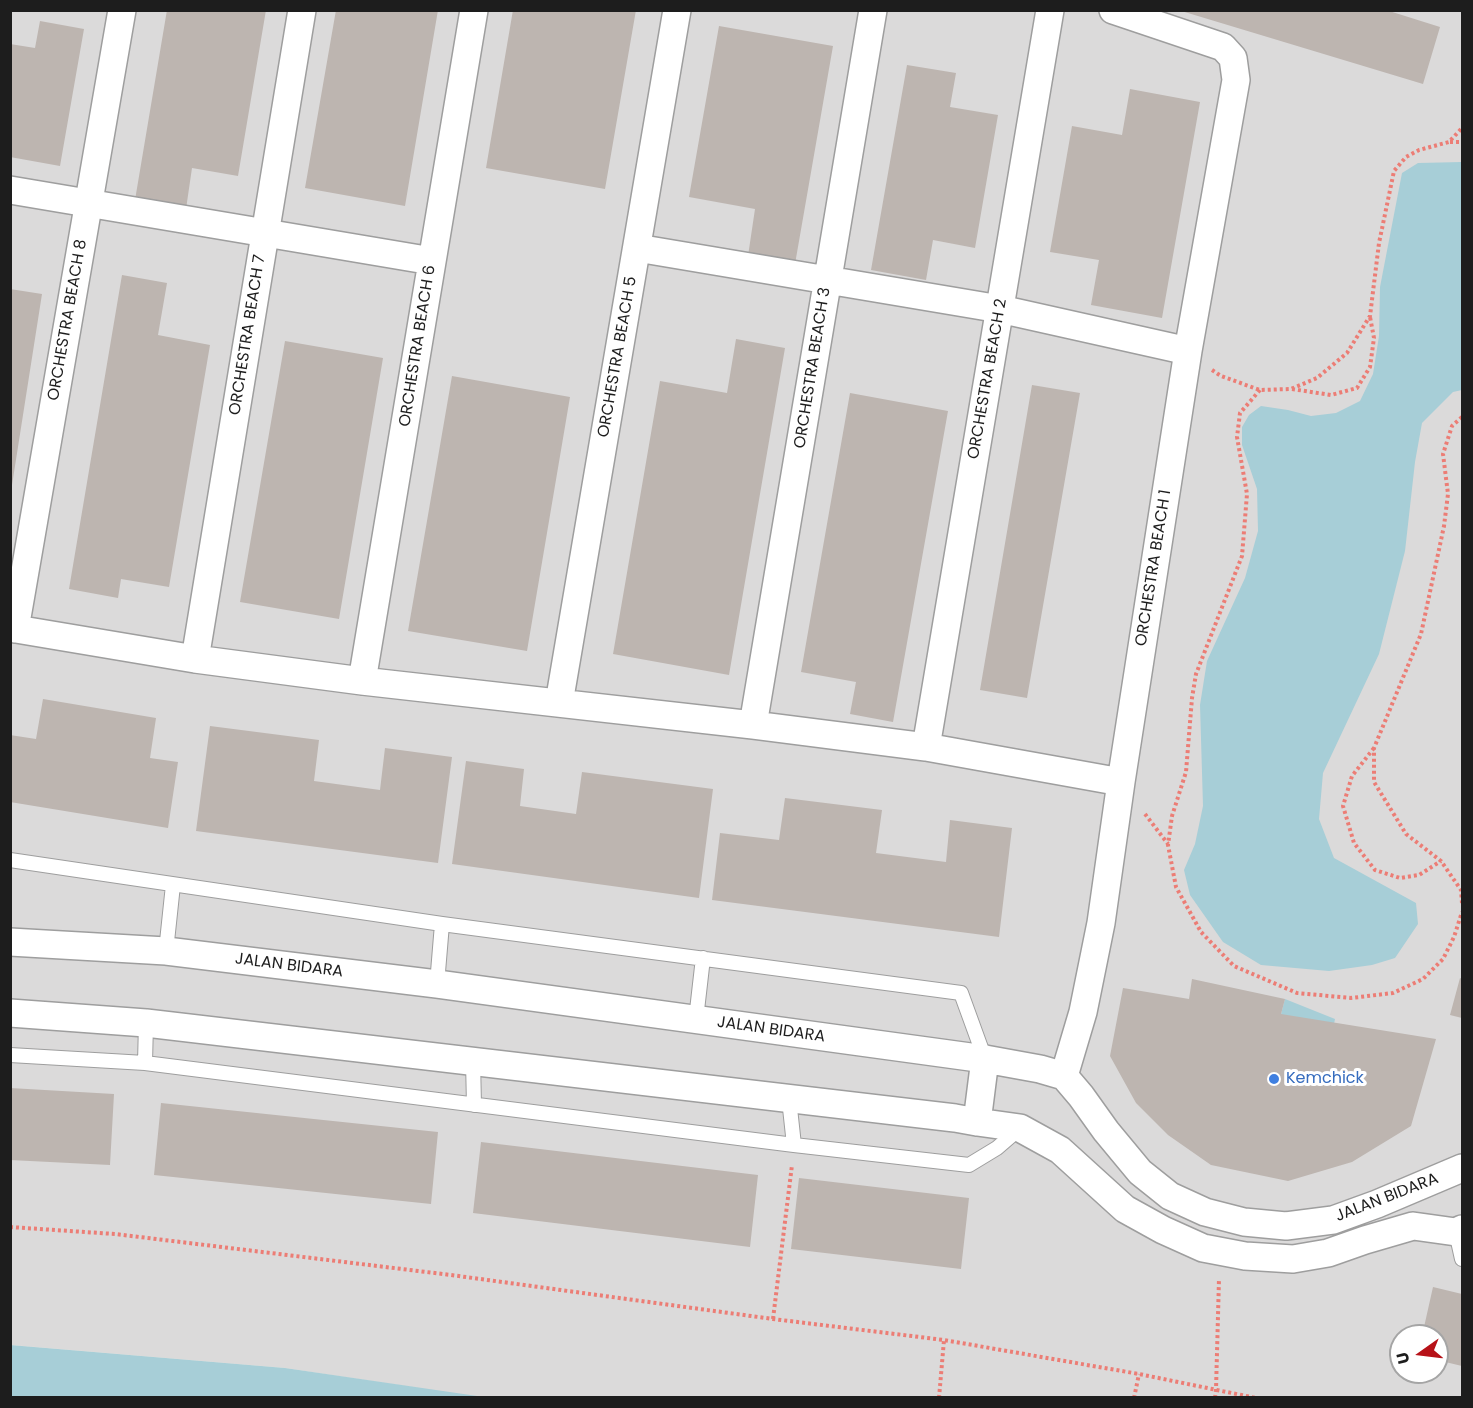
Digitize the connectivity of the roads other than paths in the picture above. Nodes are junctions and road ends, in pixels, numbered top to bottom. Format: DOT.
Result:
graph roads {
  1 [pos="122,10"];
  2 [pos="302,10"];
  3 [pos="474,10"];
  4 [pos="677,10"];
  5 [pos="873,10"];
  6 [pos="1050,10"];
  7 [pos="1113,10"];
  8 [pos="10,190"];
  9 [pos="88,203"];
  10 [pos="265,234"];
  11 [pos="637,249"];
  12 [pos="432,261"];
  13 [pos="828,280"];
  14 [pos="1000,309"];
  15 [pos="1188,351"];
  16 [pos="13,628"];
  17 [pos="195,659"];
  18 [pos="362,681"];
  19 [pos="559,703"];
  20 [pos="753,726"];
  21 [pos="926,747"];
  22 [pos="1120,782"];
  23 [pos="10,861"];
  24 [pos="173,885"];
  25 [pos="442,924"];
  26 [pos="10,942"];
  27 [pos="166,951"];
  28 [pos="703,958"];
  29 [pos="437,984"];
  30 [pos="10,1013"];
  31 [pos="696,1019"];
  32 [pos="146,1023"];
  33 [pos="10,1055"];
  34 [pos="986,1059"];
  35 [pos="473,1061"];
  36 [pos="145,1063"];
  37 [pos="1064,1076"];
  38 [pos="789,1099"];
  39 [pos="474,1105"];
  40 [pos="977,1122"];
  41 [pos="1020,1128"];
  42 [pos="794,1145"];
  43 [pos="1462,1166"];
  44 [pos="1459,1231"];
  45 [pos="1462,1259"];
  1 -- 9 [label="street, ORCHESTRA BEACH 8"];
  2 -- 10 [label="street, ORCHESTRA BEACH 7"];
  3 -- 12 [label="street, ORCHESTRA BEACH 6"];
  4 -- 11 [label="street, ORCHESTRA BEACH 5"];
  5 -- 13 [label="street, ORCHESTRA BEACH 3"];
  6 -- 14 [label="street, ORCHESTRA BEACH 2"];
  7 -- 15 [label="street, ORCHESTRA BEACH 1"];
  8 -- 9 [label="street"];
  9 -- 10 [label="street"];
  9 -- 16 [label="street, ORCHESTRA BEACH 8"];
  10 -- 12 [label="street"];
  10 -- 17 [label="street, ORCHESTRA BEACH 7"];
  11 -- 13 [label="street"];
  11 -- 19 [label="street, ORCHESTRA BEACH 5"];
  12 -- 18 [label="street, ORCHESTRA BEACH 6"];
  13 -- 14 [label="street"];
  13 -- 20 [label="street, ORCHESTRA BEACH 3"];
  14 -- 15 [label="street"];
  14 -- 21 [label="street, ORCHESTRA BEACH 2"];
  15 -- 22 [label="street, ORCHESTRA BEACH 1"];
  16 -- 17 [label="street"];
  17 -- 18 [label="street"];
  18 -- 19 [label="street"];
  19 -- 20 [label="street"];
  20 -- 21 [label="street"];
  21 -- 22 [label="street"];
  22 -- 37 [label="street, ORCHESTRA BEACH 1"];
  23 -- 24 [label="lane"];
  24 -- 25 [label="lane"];
  24 -- 27 [label="lane"];
  25 -- 28 [label="lane"];
  25 -- 29 [label="lane"];
  26 -- 27 [label="street, JALAN BIDARA"];
  27 -- 29 [label="street, JALAN BIDARA"];
  28 -- 31 [label="lane"];
  28 -- 34 [label="lane"];
  29 -- 31 [label="street, JALAN BIDARA"];
  30 -- 32 [label="street, JALAN BIDARA"];
  31 -- 34 [label="street, JALAN BIDARA"];
  32 -- 35 [label="street, JALAN BIDARA"];
  32 -- 36 [label="lane"];
  33 -- 36 [label="lane"];
  34 -- 37 [label="street, JALAN BIDARA"];
  34 -- 40 [label="street"];
  35 -- 38 [label="street, JALAN BIDARA"];
  35 -- 39 [label="lane"];
  36 -- 39 [label="lane"];
  37 -- 43 [label="street, JALAN BIDARA"];
  38 -- 40 [label="street, JALAN BIDARA"];
  38 -- 42 [label="lane"];
  39 -- 42 [label="lane"];
  40 -- 41 [label="street, JALAN BIDARA"];
  41 -- 42 [label="lane"];
  41 -- 44 [label="street, JALAN BIDARA"];
  44 -- 45 [label="lane"];
}
